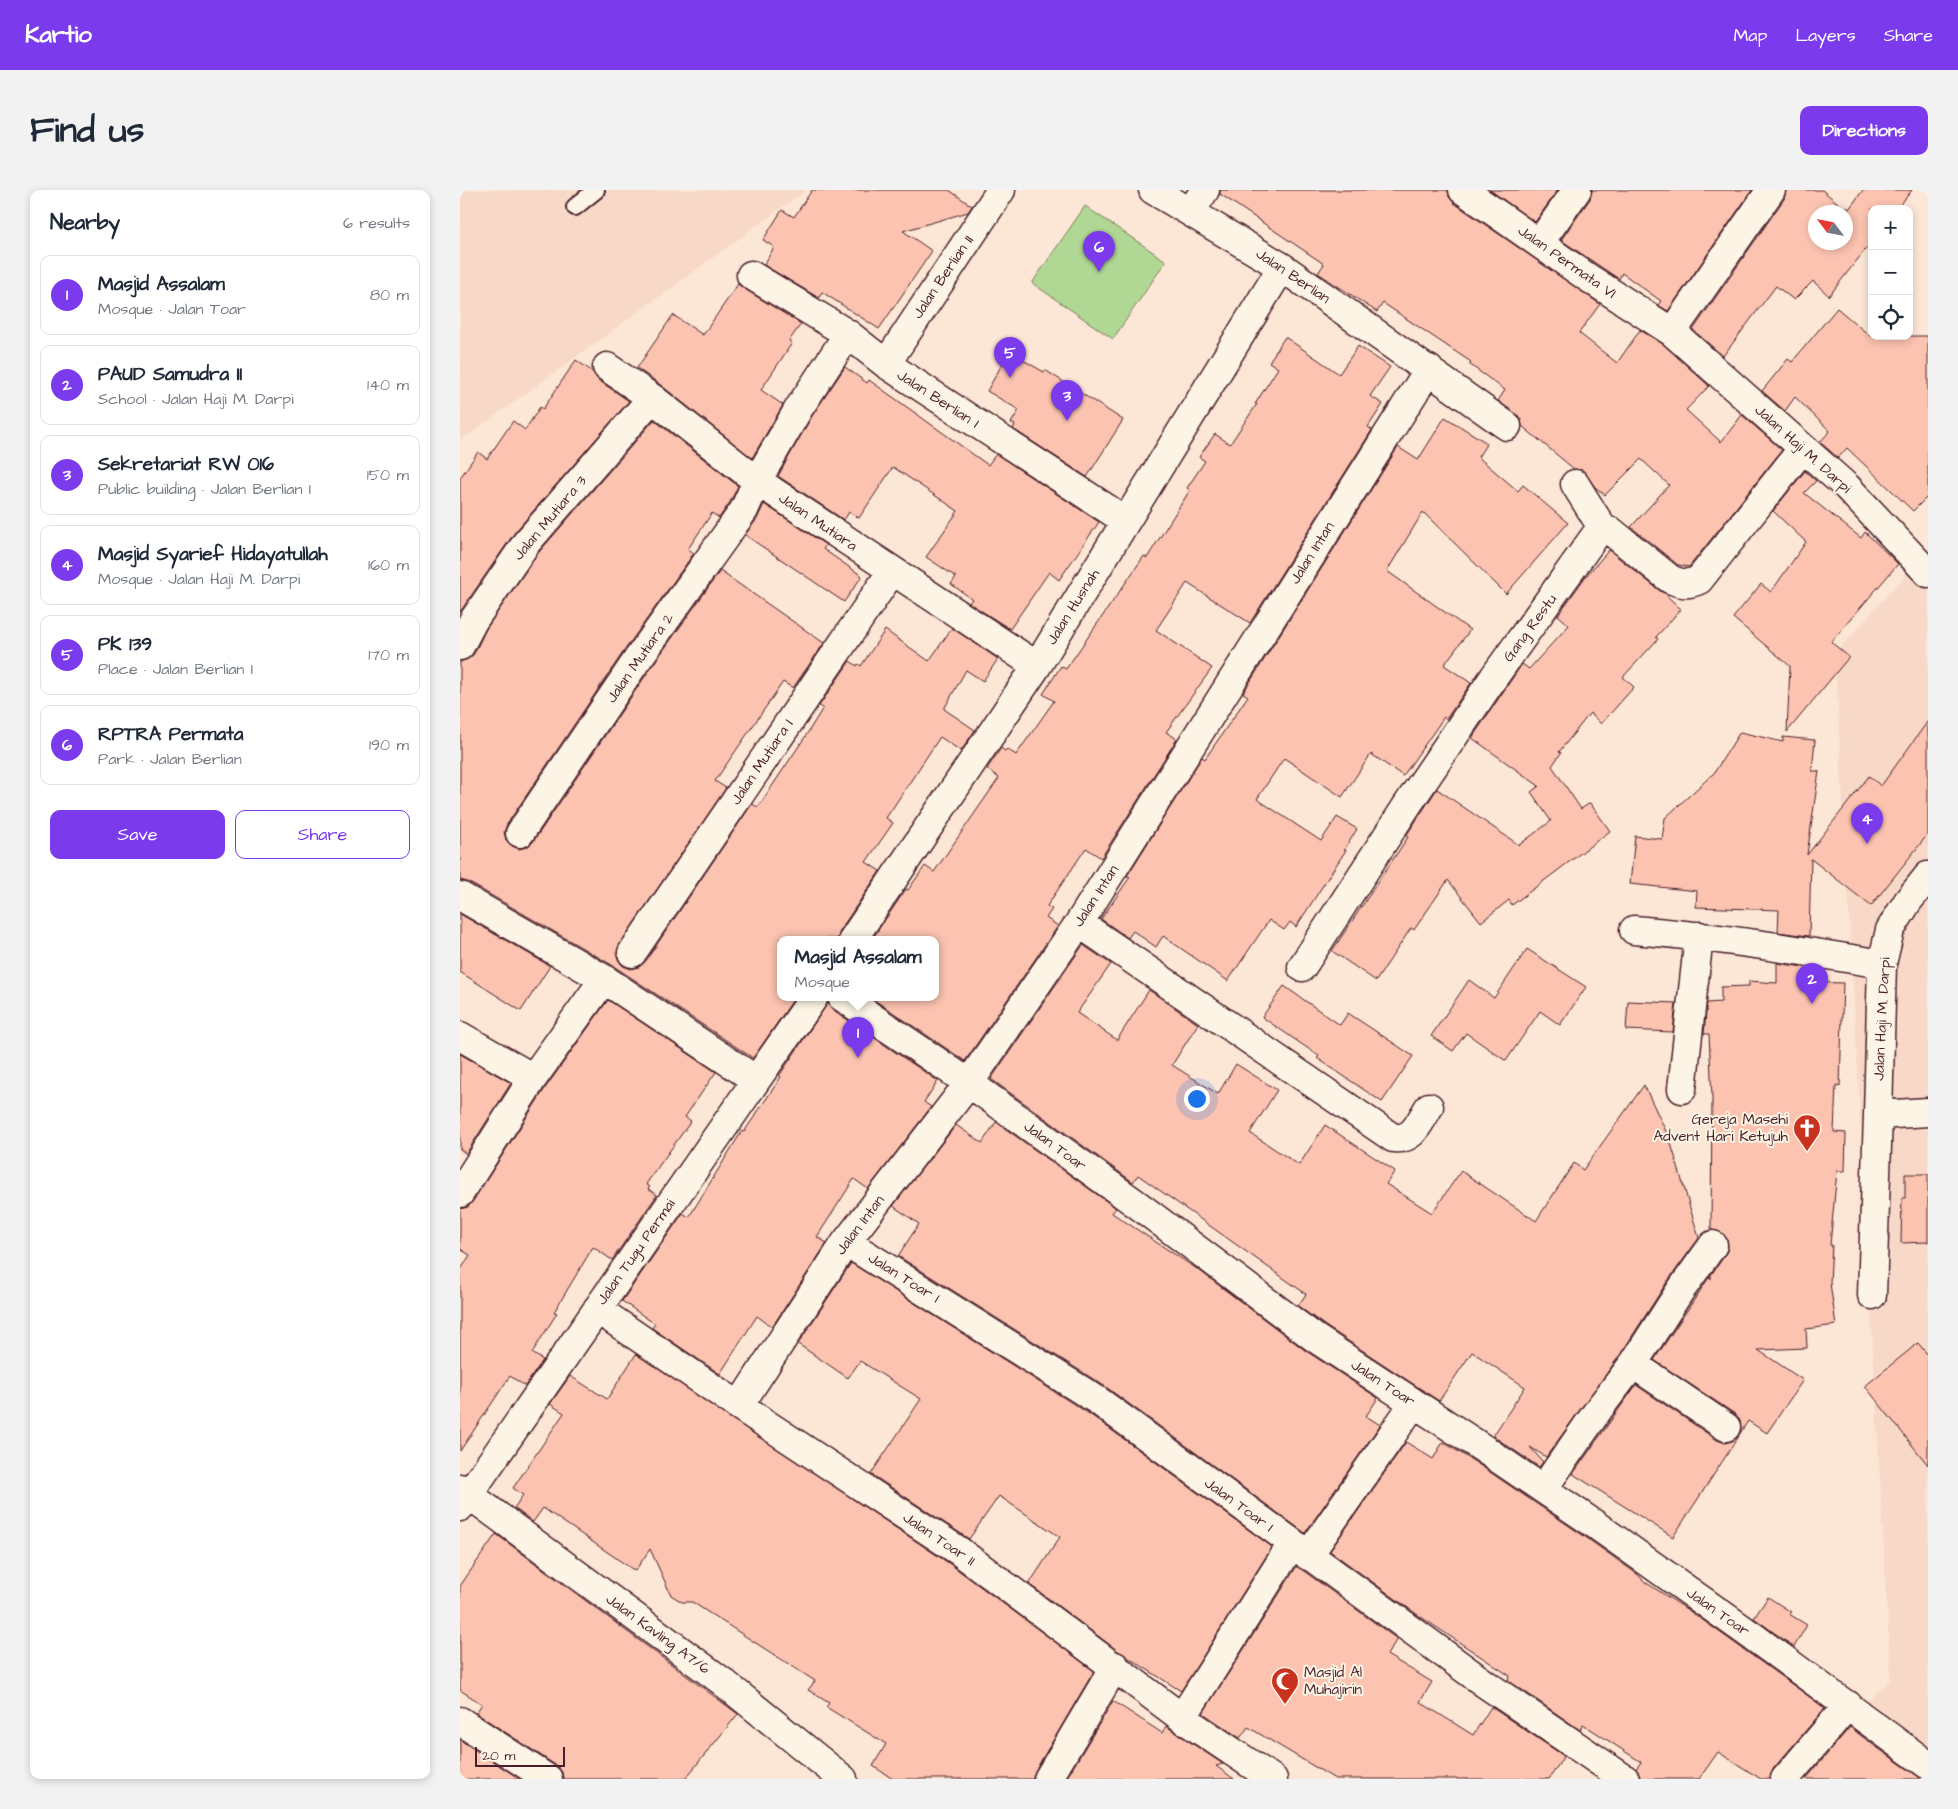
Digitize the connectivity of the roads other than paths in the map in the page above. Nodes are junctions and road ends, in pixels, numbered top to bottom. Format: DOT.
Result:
graph roads {
  1 [pos="596,190"];
  2 [pos="1001,190"];
  3 [pos="1153,190"];
  4 [pos="1463,190"];
  5 [pos="1577,190"];
  6 [pos="1771,190"];
  7 [pos="1198,201"];
  8 [pos="574,207"];
  9 [pos="1540,242"];
  10 [pos="1282,267"];
  11 [pos="751,275"];
  12 [pos="1672,332"];
  13 [pos="848,334"];
  14 [pos="886,364"];
  15 [pos="607,366"];
  16 [pos="1429,369"];
  17 [pos="652,398"];
  18 [pos="1507,426"];
  19 [pos="1803,448"];
  20 [pos="757,481"];
  21 [pos="1575,484"];
  22 [pos="1126,521"];
  23 [pos="1603,529"];
  24 [pos="892,571"];
  25 [pos="1928,573"];
  26 [pos="460,646"];
  27 [pos="1037,666"];
  28 [pos="520,833"];
  29 [pos="1928,876"];
  30 [pos="460,896"];
  31 [pos="1079,923"];
  32 [pos="1634,930"];
  33 [pos="854,936"];
  34 [pos="1699,936"];
  35 [pos="632,953"];
  36 [pos="1882,964"];
  37 [pos="1302,967"];
  38 [pos="604,979"];
  39 [pos="811,1001"];
  40 [pos="848,1001"];
  41 [pos="460,1036"];
  42 [pos="747,1074"];
  43 [pos="533,1078"];
  44 [pos="969,1083"];
  45 [pos="1682,1089"];
  46 [pos="1429,1107"];
  47 [pos="1928,1112"];
  48 [pos="1878,1115"];
  49 [pos="460,1193"];
  50 [pos="846,1242"];
  51 [pos="1713,1245"];
  52 [pos="1872,1295"];
  53 [pos="597,1309"];
  54 [pos="1633,1364"];
  55 [pos="1414,1404"];
  56 [pos="738,1406"];
  57 [pos="1726,1426"];
  58 [pos="1544,1489"];
  59 [pos="463,1497"];
  60 [pos="1300,1550"];
  61 [pos="1115,1666"];
  62 [pos="1848,1705"];
  63 [pos="1182,1718"];
  64 [pos="460,1721"];
  65 [pos="1928,1765"];
  66 [pos="548,1779"];
  67 [pos="843,1779"];
  68 [pos="1048,1779"];
  69 [pos="1273,1779"];
  70 [pos="1625,1779"];
  71 [pos="1785,1779"];
  1 -- 8 [label="lane"];
  2 -- 14 [label="street, Jalan Berlian II"];
  3 -- 7 [label="street, Jalan Berlian"];
  4 -- 9 [label="street, Jalan Permata VI"];
  5 -- 9 [label="street"];
  6 -- 12 [label="street"];
  7 -- 10 [label="street, Jalan Berlian"];
  9 -- 12 [label="street, Jalan Permata VI"];
  10 -- 16 [label="street, Jalan Berlian"];
  10 -- 22 [label="street, Jalan Husnah"];
  11 -- 13 [label="street, Jalan Berlian I"];
  12 -- 19 [label="street, Jalan Haji M. Darpi"];
  13 -- 14 [label="street, Jalan Berlian I"];
  13 -- 20 [label="street, Jalan Mutiara 2"];
  14 -- 22 [label="street, Jalan Berlian I"];
  15 -- 17 [label="street, Jalan Mutiara"];
  16 -- 18 [label="street, Jalan Berlian"];
  16 -- 31 [label="street, Jalan Intan"];
  17 -- 20 [label="street, Jalan Mutiara"];
  17 -- 26 [label="street, Jalan Mutiara 3"];
  19 -- 23 [label="street"];
  19 -- 25 [label="street, Jalan Haji M. Darpi"];
  20 -- 24 [label="street, Jalan Mutiara"];
  20 -- 28 [label="street, Jalan Mutiara 2"];
  21 -- 23 [label="street"];
  22 -- 27 [label="street, Jalan Husnah"];
  23 -- 37 [label="street, Gang Restu"];
  24 -- 27 [label="street, Jalan Mutiara"];
  24 -- 35 [label="street, Jalan Mutiara I"];
  27 -- 33 [label="street, Jalan Husnah"];
  29 -- 36 [label="street, Jalan Haji M. Darpi"];
  30 -- 38 [label="street"];
  31 -- 44 [label="street, Jalan Intan"];
  31 -- 46 [label="street"];
  32 -- 34 [label="street"];
  34 -- 36 [label="street"];
  34 -- 45 [label="street"];
  36 -- 48 [label="street, Jalan Haji M. Darpi"];
  38 -- 42 [label="street"];
  38 -- 43 [label="street"];
  39 -- 53 [label="street, Jalan Tugu Permai"];
  40 -- 44 [label="street, Jalan Toar"];
  41 -- 43 [label="street"];
  43 -- 49 [label="street"];
  44 -- 50 [label="street, Jalan Intan"];
  44 -- 55 [label="street, Jalan Toar"];
  47 -- 48 [label="street"];
  48 -- 52 [label="street, Jalan Haji M. Darpi"];
  50 -- 56 [label="street, Jalan Intan"];
  50 -- 60 [label="street, Jalan Toar I"];
  51 -- 54 [label="street"];
  53 -- 56 [label="street, Jalan Toar II"];
  53 -- 59 [label="street, Jalan Tugu Permai"];
  54 -- 57 [label="street"];
  54 -- 58 [label="street"];
  55 -- 58 [label="street, Jalan Toar"];
  55 -- 60 [label="street"];
  56 -- 61 [label="street, Jalan Toar II"];
  58 -- 62 [label="street, Jalan Toar"];
  59 -- 67 [label="street, Jalan Kavling A7/6"];
  60 -- 63 [label="street"];
  60 -- 70 [label="street, Jalan Toar I"];
  61 -- 63 [label="street, Jalan Toar II"];
  61 -- 68 [label="street"];
  62 -- 65 [label="street, Jalan Toar"];
  62 -- 71 [label="street"];
  63 -- 69 [label="street, Jalan Toar II"];
  64 -- 66 [label="street"];
}
